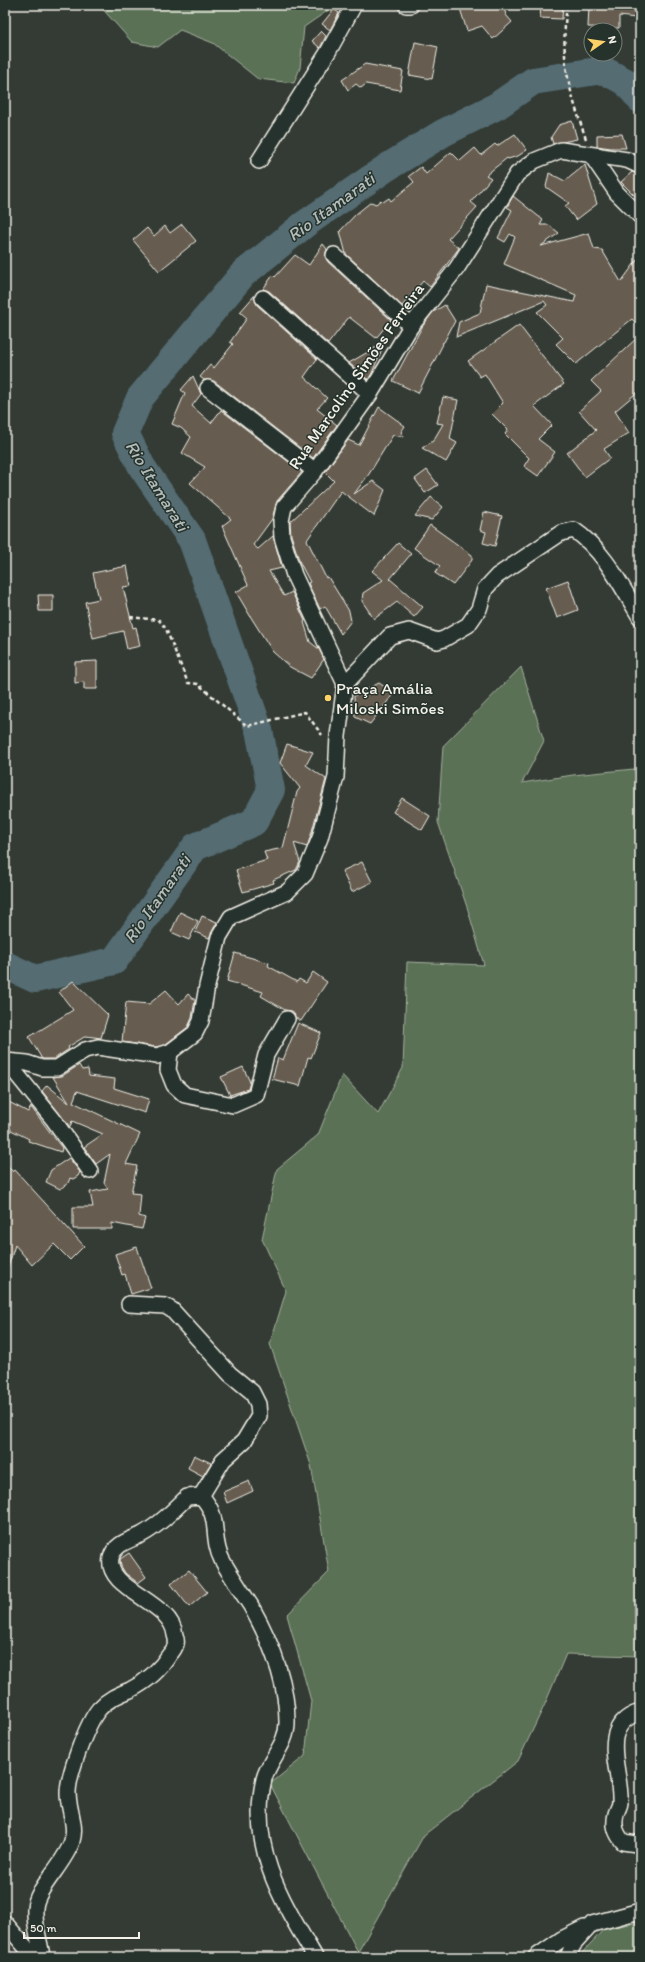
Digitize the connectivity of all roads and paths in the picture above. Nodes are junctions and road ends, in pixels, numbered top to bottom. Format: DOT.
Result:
graph roads {
  1 [pos="354,5"];
  2 [pos="406,5"];
  3 [pos="411,5"];
  4 [pos="567,5"];
  5 [pos="591,155"];
  6 [pos="259,161"];
  7 [pos="640,166"];
  8 [pos="640,216"];
  9 [pos="334,255"];
  10 [pos="263,298"];
  11 [pos="410,326"];
  12 [pos="208,388"];
  13 [pos="370,394"];
  14 [pos="315,471"];
  15 [pos="130,617"];
  16 [pos="640,617"];
  17 [pos="344,684"];
  18 [pos="337,754"];
  19 [pos="287,1019"];
  20 [pos="170,1052"];
  21 [pos="6,1061"];
  22 [pos="90,1171"];
  23 [pos="129,1304"];
  24 [pos="201,1496"];
  25 [pos="640,1712"];
  26 [pos="640,1842"];
  27 [pos="640,1911"];
  28 [pos="5,1923"];
  29 [pos="592,1924"];
  30 [pos="34,1957"];
  31 [pos="42,1957"];
  32 [pos="315,1957"];
  33 [pos="536,1957"];
  34 [pos="568,1957"];
  1 -- 6 [label="street"];
  2 -- 3 [label="street"];
  4 -- 5 [label="path"];
  5 -- 7 [label="street, Rua Marcolino Simões Ferreira"];
  5 -- 8 [label="street"];
  5 -- 11 [label="street, Rua Marcolino Simões Ferreira"];
  9 -- 11 [label="street"];
  10 -- 13 [label="street"];
  11 -- 13 [label="street, Rua Marcolino Simões Ferreira"];
  12 -- 14 [label="street"];
  13 -- 14 [label="street, Rua Marcolino Simões Ferreira"];
  14 -- 17 [label="street, Rua Marcolino Simões Ferreira"];
  15 -- 18 [label="path"];
  16 -- 17 [label="street"];
  17 -- 18 [label="street"];
  18 -- 20 [label="street"];
  19 -- 20 [label="street"];
  20 -- 21 [label="street"];
  21 -- 22 [label="street"];
  23 -- 24 [label="street"];
  24 -- 31 [label="street"];
  24 -- 32 [label="street"];
  25 -- 26 [label="street"];
  27 -- 29 [label="street"];
  28 -- 30 [label="street"];
  29 -- 33 [label="street"];
  29 -- 34 [label="street"];
}
